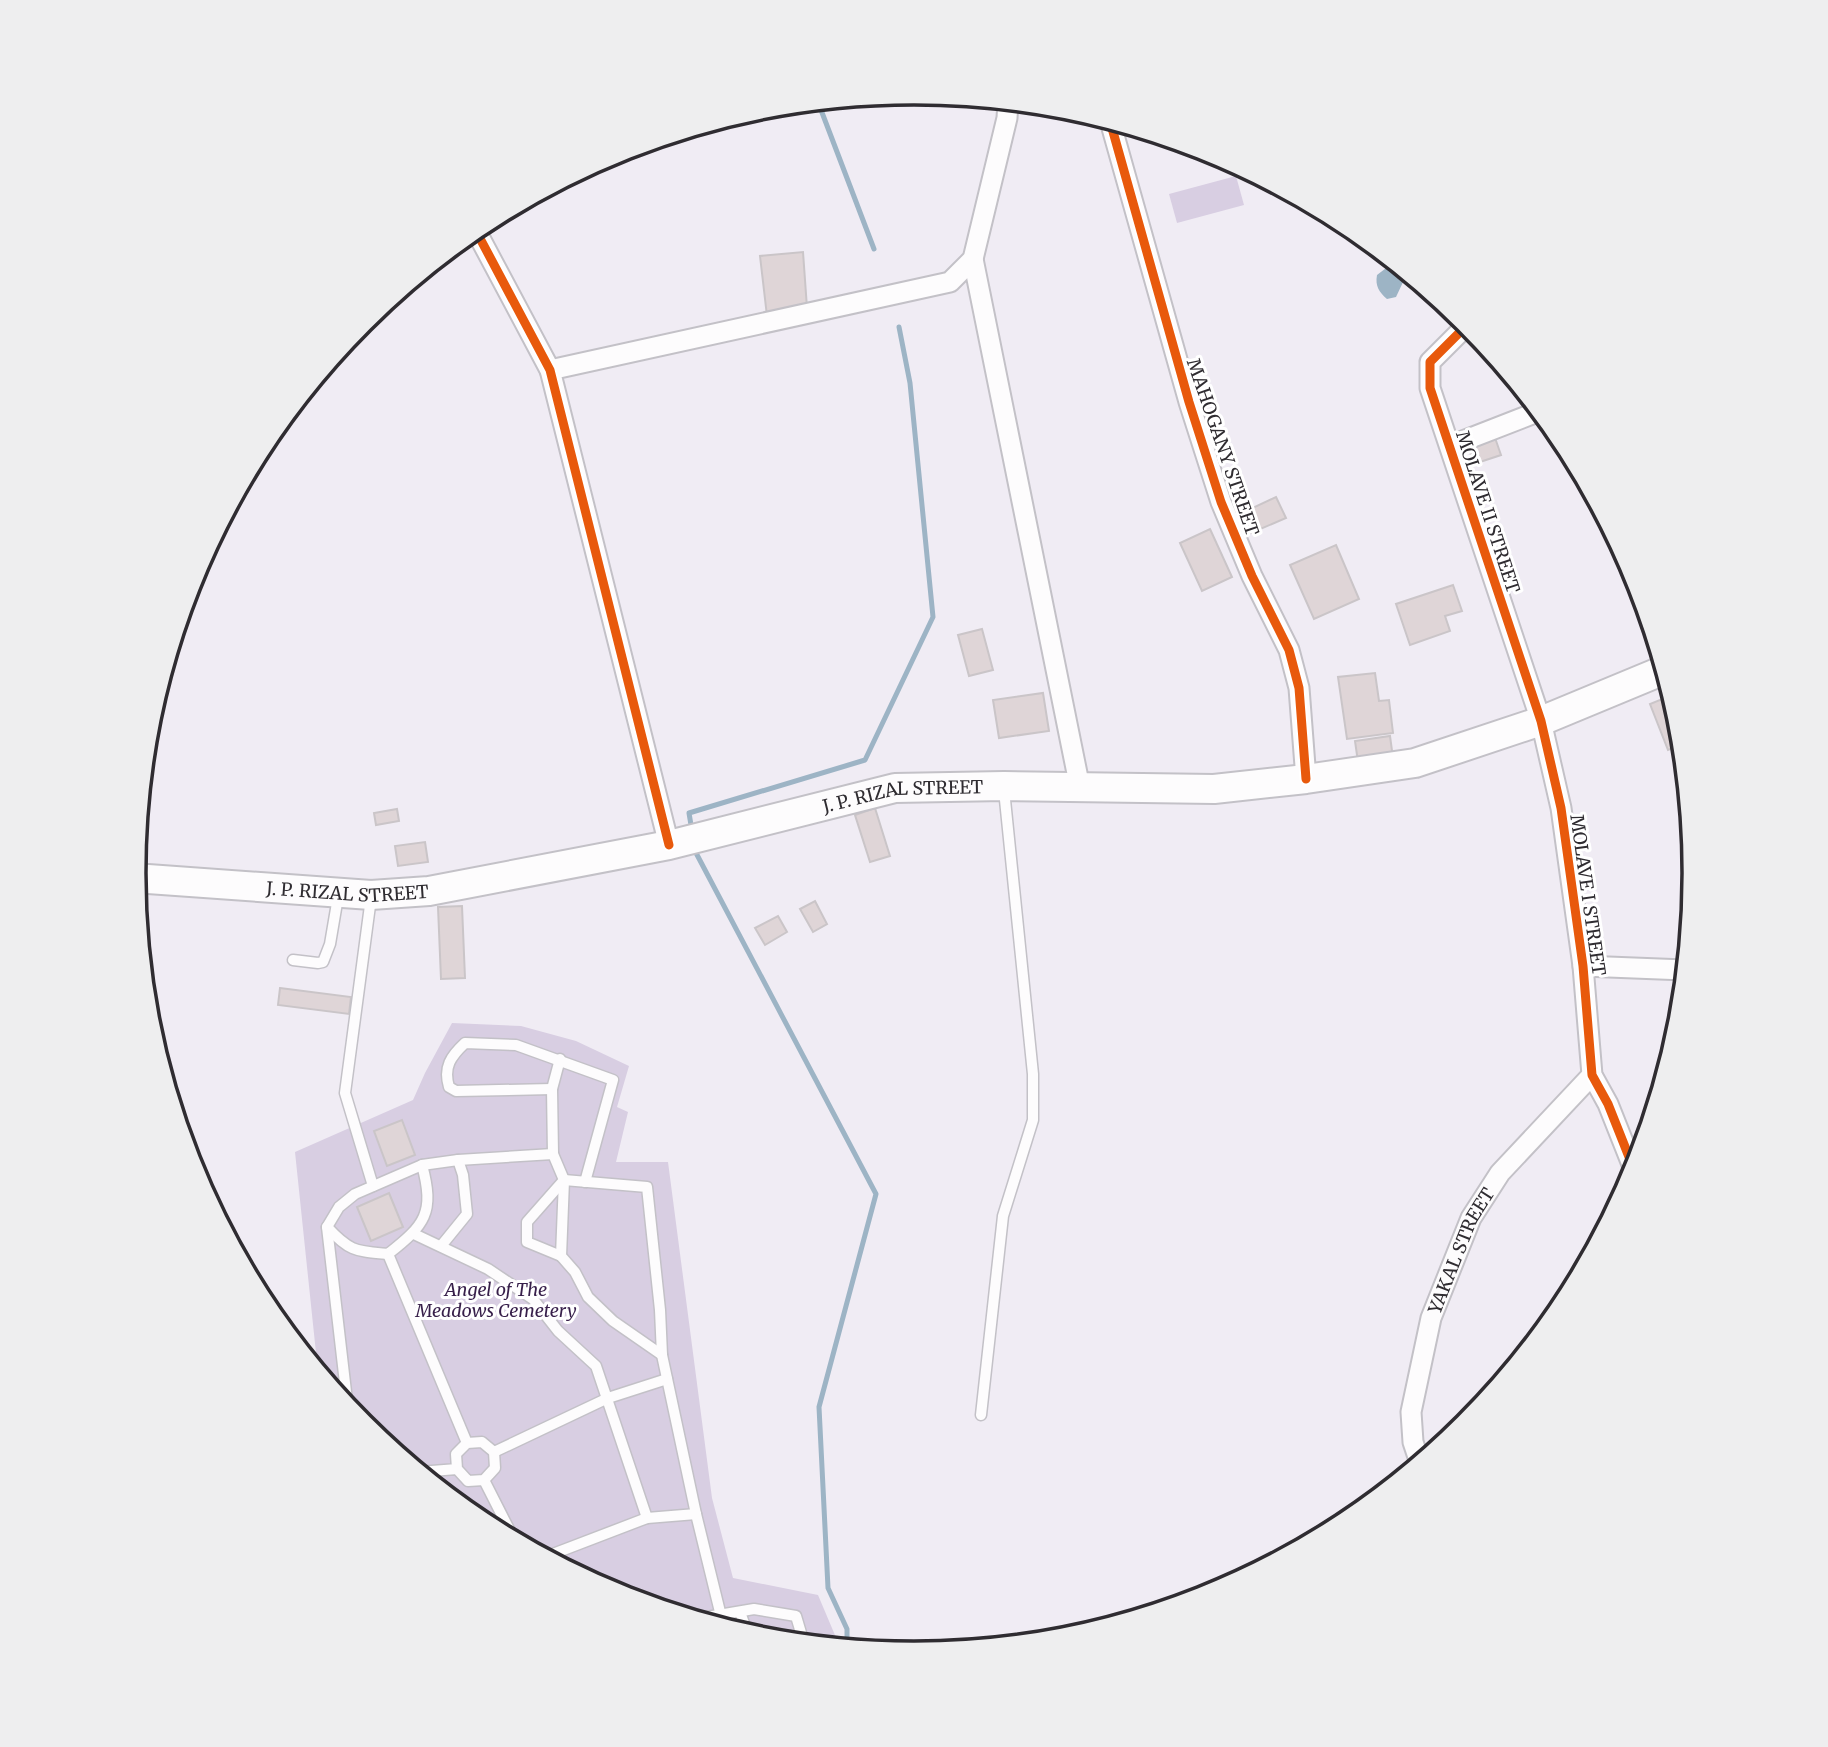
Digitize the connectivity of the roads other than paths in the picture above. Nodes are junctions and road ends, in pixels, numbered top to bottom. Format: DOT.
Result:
graph roads {
  1 [pos="1007,111"];
  2 [pos="1113,131"];
  3 [pos="481,240"];
  4 [pos="974,259"];
  5 [pos="1459,333"];
  6 [pos="550,370"];
  7 [pos="1530,415"];
  8 [pos="1450,446"];
  9 [pos="1656,673"];
  10 [pos="1541,721"];
  11 [pos="1306,779"];
  12 [pos="1004,786"];
  13 [pos="1080,788"];
  14 [pos="669,845"];
  15 [pos="146,879"];
  16 [pos="339,892"];
  17 [pos="371,895"];
  18 [pos="293,960"];
  19 [pos="1583,966"];
  20 [pos="1676,970"];
  21 [pos="560,1059"];
  22 [pos="1592,1075"];
  23 [pos="552,1088"];
  24 [pos="553,1154"];
  25 [pos="1629,1156"];
  26 [pos="458,1160"];
  27 [pos="422,1164"];
  28 [pos="564,1180"];
  29 [pos="585,1182"];
  30 [pos="373,1186"];
  31 [pos="327,1227"];
  32 [pos="414,1234"];
  33 [pos="441,1246"];
  34 [pos="388,1254"];
  35 [pos="561,1256"];
  36 [pos="662,1355"];
  37 [pos="667,1379"];
  38 [pos="346,1390"];
  39 [pos="608,1398"];
  40 [pos="981,1415"];
  41 [pos="467,1443"];
  42 [pos="494,1452"];
  43 [pos="1417,1454"];
  44 [pos="457,1469"];
  45 [pos="431,1471"];
  46 [pos="484,1480"];
  47 [pos="696,1514"];
  48 [pos="647,1518"];
  49 [pos="506,1524"];
  50 [pos="556,1553"];
  51 [pos="740,1612"];
  52 [pos="721,1616"];
  53 [pos="718,1617"];
  54 [pos="744,1622"];
  55 [pos="801,1633"];
  1 -- 4 [label="street"];
  2 -- 11 [label="street, MAHOGANY STREET"];
  3 -- 6 [label="street"];
  4 -- 6 [label="street"];
  4 -- 13 [label="street"];
  5 -- 8 [label="street, MOLAVE II STREET"];
  6 -- 14 [label="street"];
  7 -- 8 [label="street"];
  8 -- 10 [label="street, MOLAVE II STREET"];
  9 -- 10 [label="main road, J. P. RIZAL STREET"];
  10 -- 11 [label="main road, J. P. RIZAL STREET"];
  10 -- 19 [label="street, MOLAVE I STREET"];
  11 -- 13 [label="main road, J. P. RIZAL STREET"];
  12 -- 13 [label="main road, J. P. RIZAL STREET"];
  12 -- 14 [label="main road, J. P. RIZAL STREET"];
  12 -- 40 [label="lane"];
  14 -- 17 [label="main road, J. P. RIZAL STREET"];
  15 -- 16 [label="main road, J. P. RIZAL STREET"];
  16 -- 17 [label="main road, J. P. RIZAL STREET"];
  16 -- 18 [label="lane"];
  17 -- 30 [label="lane"];
  19 -- 20 [label="street"];
  19 -- 22 [label="street, MOLAVE I STREET"];
  21 -- 23 [label="lane"];
  21 -- 23 [label="lane"];
  21 -- 29 [label="lane"];
  22 -- 25 [label="street"];
  22 -- 43 [label="street, YAKAL STREET"];
  23 -- 24 [label="lane"];
  24 -- 26 [label="lane"];
  24 -- 28 [label="lane"];
  26 -- 27 [label="lane"];
  26 -- 33 [label="lane"];
  27 -- 30 [label="lane"];
  27 -- 32 [label="lane"];
  28 -- 29 [label="lane"];
  28 -- 35 [label="lane"];
  28 -- 35 [label="lane"];
  29 -- 36 [label="lane"];
  30 -- 31 [label="lane"];
  31 -- 34 [label="lane"];
  31 -- 38 [label="lane"];
  32 -- 33 [label="lane"];
  32 -- 34 [label="lane"];
  33 -- 39 [label="lane"];
  34 -- 41 [label="lane"];
  35 -- 36 [label="lane"];
  36 -- 37 [label="lane"];
  37 -- 39 [label="lane"];
  37 -- 47 [label="lane"];
  39 -- 42 [label="lane"];
  39 -- 48 [label="lane"];
  41 -- 42 [label="lane"];
  41 -- 44 [label="lane"];
  42 -- 46 [label="lane"];
  44 -- 45 [label="lane"];
  44 -- 46 [label="lane"];
  46 -- 49 [label="lane"];
  47 -- 48 [label="lane"];
  47 -- 52 [label="lane"];
  48 -- 50 [label="lane"];
  51 -- 52 [label="lane"];
  51 -- 54 [label="lane"];
  51 -- 55 [label="lane"];
  52 -- 53 [label="lane"];
}
